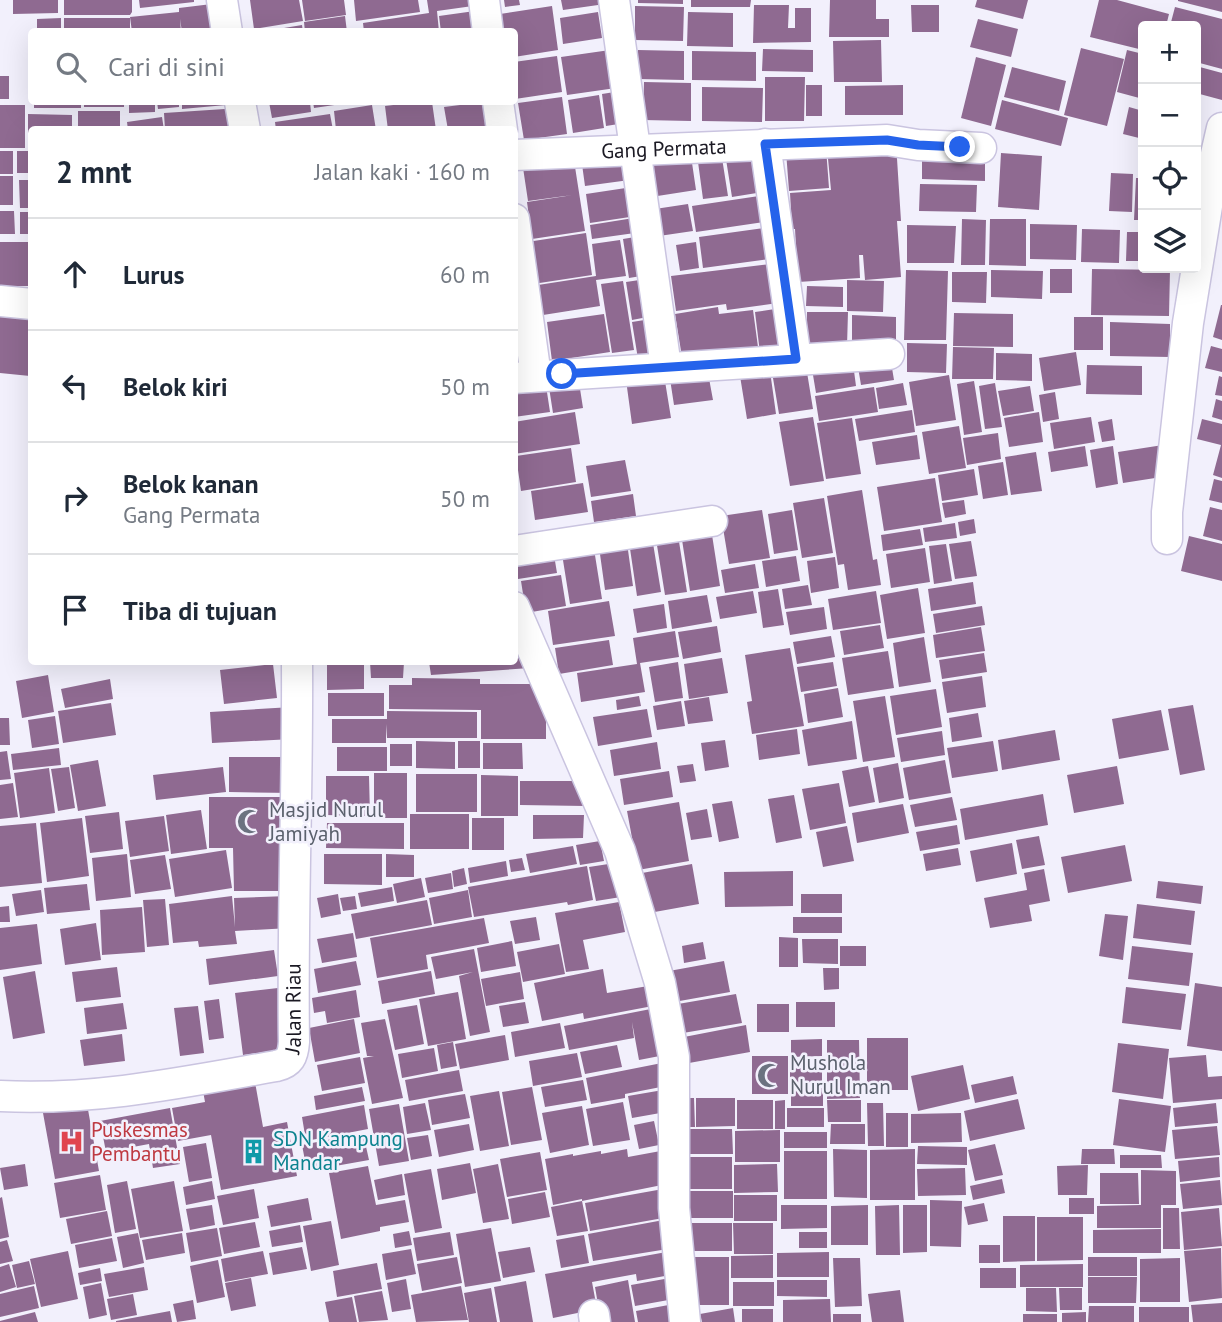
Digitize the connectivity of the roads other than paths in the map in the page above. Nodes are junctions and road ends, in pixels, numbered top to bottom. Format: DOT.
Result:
graph roads {
  1 [pos="222,0"];
  2 [pos="484,0"];
  3 [pos="614,0"];
  4 [pos="226,28"];
  5 [pos="488,28"];
  6 [pos="241,105"];
  7 [pos="498,105"];
  8 [pos="244,126"];
  9 [pos="501,126"];
  10 [pos="1222,128"];
  11 [pos="765,144"];
  12 [pos="981,148"];
  13 [pos="636,149"];
  14 [pos="518,155"];
  15 [pos="518,276"];
  16 [pos="0,300"];
  17 [pos="28,304"];
  18 [pos="889,354"];
  19 [pos="796,359"];
  20 [pos="666,367"];
  21 [pos="525,377"];
  22 [pos="712,521"];
  23 [pos="1167,539"];
  24 [pos="518,550"];
  25 [pos="518,616"];
  26 [pos="296,665"];
  27 [pos="0,1097"];
  28 [pos="685,1322"];
  1 -- 4 [label="street"];
  2 -- 5 [label="street"];
  3 -- 13 [label="street"];
  6 -- 8 [label="street"];
  7 -- 9 [label="street"];
  10 -- 23 [label="street"];
  11 -- 12 [label="street, Gang Permata"];
  11 -- 13 [label="street, Gang Permata"];
  11 -- 19 [label="street"];
  13 -- 14 [label="street, Gang Permata"];
  13 -- 20 [label="street"];
  15 -- 21 [label="street"];
  16 -- 17 [label="street"];
  18 -- 19 [label="street"];
  19 -- 20 [label="street"];
  20 -- 21 [label="street"];
  22 -- 24 [label="street"];
  25 -- 28 [label="street"];
  26 -- 27 [label="street, Jalan Riau"];
}
